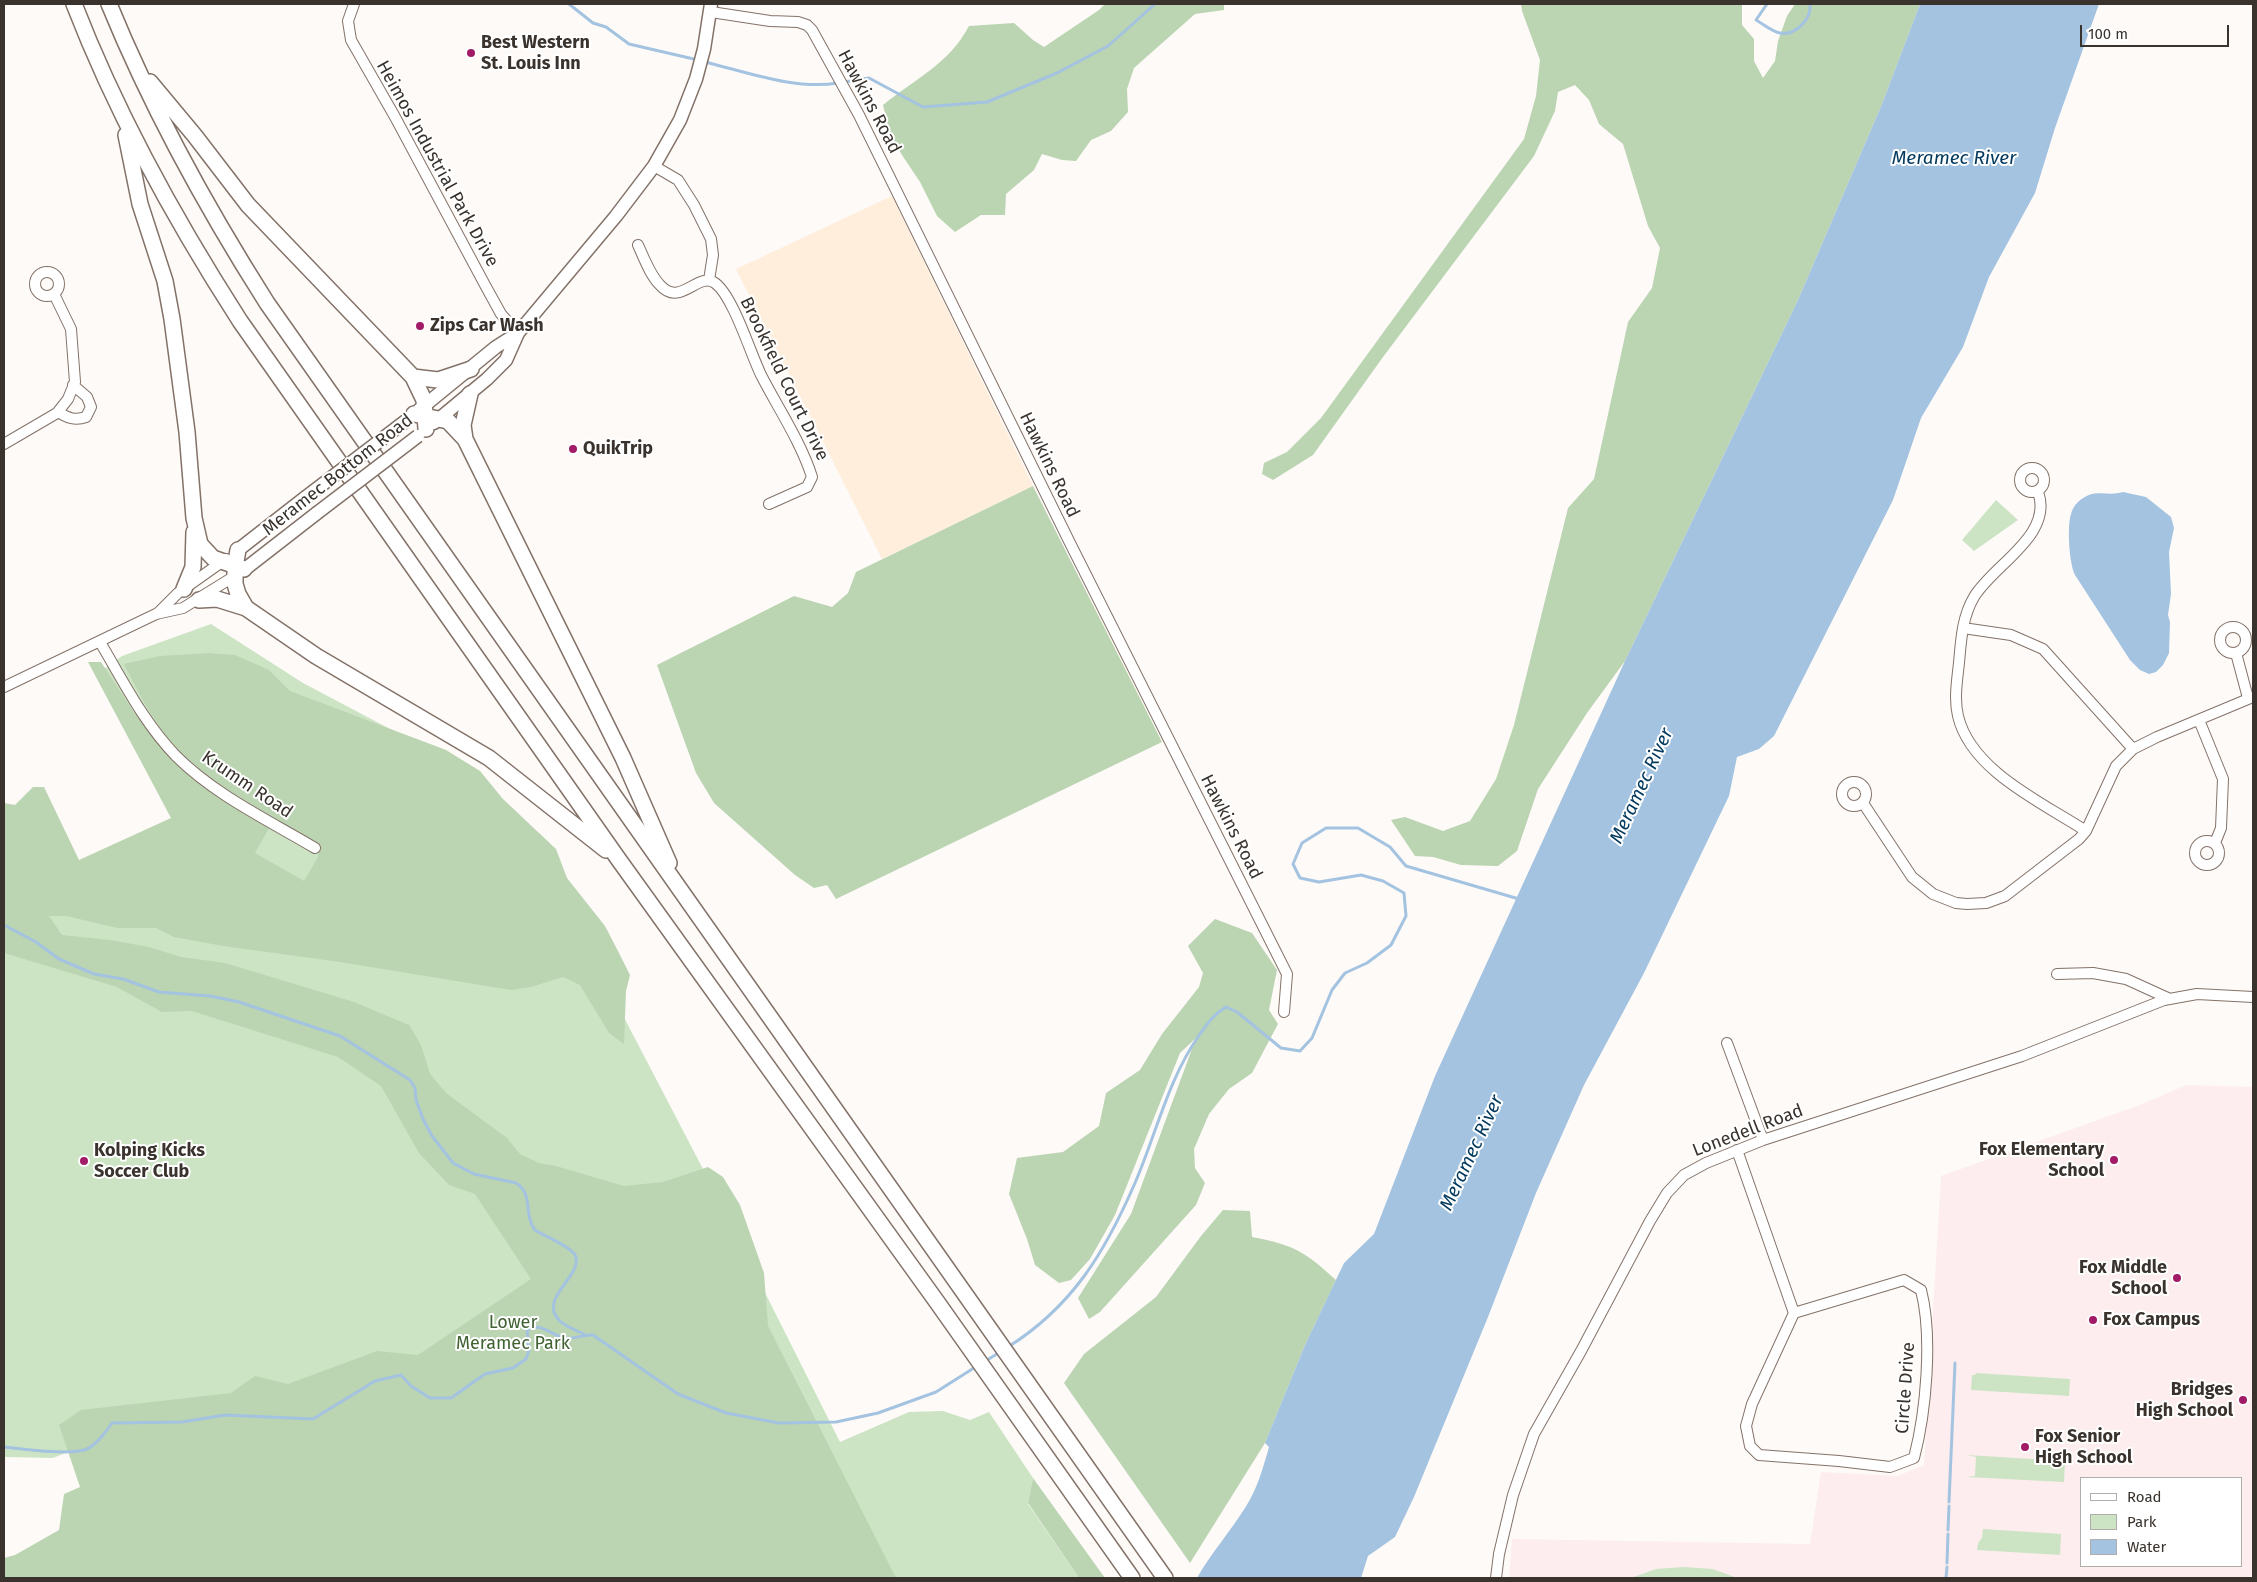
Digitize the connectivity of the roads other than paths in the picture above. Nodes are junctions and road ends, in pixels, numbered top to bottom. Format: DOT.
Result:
graph roads {
  1 [pos="74,4"];
  2 [pos="109,4"];
  3 [pos="354,4"];
  4 [pos="711,8"];
  5 [pos="136,66"];
  6 [pos="122,114"];
  7 [pos="654,166"];
  8 [pos="638,245"];
  9 [pos="709,280"];
  10 [pos="54,294"];
  11 [pos="518,333"];
  12 [pos="471,368"];
  13 [pos="413,377"];
  14 [pos="73,386"];
  15 [pos="470,394"];
  16 [pos="58,412"];
  17 [pos="422,420"];
  18 [pos="465,439"];
  19 [pos="4,444"];
  20 [pos="2038,492"];
  21 [pos="769,504"];
  22 [pos="194,518"];
  23 [pos="238,550"];
  24 [pos="234,569"];
  25 [pos="184,589"];
  26 [pos="199,600"];
  27 [pos="246,608"];
  28 [pos="156,614"];
  29 [pos="1963,628"];
  30 [pos="100,642"];
  31 [pos="2236,653"];
  32 [pos="4,687"];
  33 [pos="2251,698"];
  34 [pos="2199,720"];
  35 [pos="2133,749"];
  36 [pos="1863,803"];
  37 [pos="2086,831"];
  38 [pos="2215,844"];
  39 [pos="315,848"];
  40 [pos="619,860"];
  41 [pos="683,894"];
  42 [pos="2057,974"];
  43 [pos="2253,997"];
  44 [pos="2170,999"];
  45 [pos="1284,1012"];
  46 [pos="1727,1043"];
  47 [pos="1763,1140"];
  48 [pos="1737,1150"];
  49 [pos="1794,1313"];
  50 [pos="1132,1578"];
  51 [pos="1165,1578"];
  52 [pos="1496,1578"];
  1 -- 6 [label="highway"];
  2 -- 5 [label="highway"];
  3 -- 11 [label="street, Heimos Industrial Park Drive"];
  4 -- 7 [label="main road, Meramec Bottom Road"];
  4 -- 45 [label="street, Hawkins Road"];
  5 -- 13 [label="highway"];
  5 -- 41 [label="highway"];
  6 -- 22 [label="highway"];
  6 -- 40 [label="highway"];
  7 -- 9 [label="street"];
  7 -- 11 [label="main road, Meramec Bottom Road"];
  8 -- 9 [label="street"];
  9 -- 21 [label="street, Brookfield Court Drive"];
  10 -- 14 [label="street"];
  11 -- 12 [label="main road, Meramec Bottom Road"];
  11 -- 15 [label="main road, Meramec Bottom Road"];
  12 -- 13 [label="highway"];
  12 -- 17 [label="main road, Meramec Bottom Road"];
  13 -- 17 [label="highway"];
  14 -- 16 [label="street"];
  14 -- 16 [label="street"];
  15 -- 17 [label="main road, Meramec Bottom Road"];
  15 -- 18 [label="highway"];
  16 -- 19 [label="street"];
  17 -- 18 [label="highway"];
  17 -- 23 [label="main road, Meramec Bottom Road, bridge"];
  17 -- 24 [label="main road, Meramec Bottom Road, bridge"];
  18 -- 41 [label="highway"];
  20 -- 29 [label="street"];
  22 -- 24 [label="highway"];
  22 -- 25 [label="highway"];
  23 -- 24 [label="highway"];
  24 -- 25 [label="street, Meramec Bottom Road"];
  24 -- 26 [label="street, Meramec Bottom Road"];
  24 -- 27 [label="highway"];
  25 -- 28 [label="street, Meramec Bottom Road"];
  26 -- 27 [label="highway"];
  26 -- 28 [label="street, Meramec Bottom Road"];
  27 -- 40 [label="highway"];
  28 -- 30 [label="street, Meramec Bottom Road"];
  29 -- 35 [label="street"];
  29 -- 37 [label="street"];
  30 -- 32 [label="street, Meramec Bottom Road"];
  30 -- 39 [label="street, Krumm Road"];
  31 -- 33 [label="street"];
  33 -- 34 [label="street"];
  34 -- 35 [label="street"];
  34 -- 38 [label="street"];
  35 -- 37 [label="street"];
  36 -- 37 [label="street"];
  40 -- 50 [label="highway"];
  41 -- 51 [label="highway"];
  42 -- 44 [label="street"];
  43 -- 44 [label="street, Lonedell Road"];
  44 -- 47 [label="street, Lonedell Road"];
  46 -- 47 [label="street"];
  47 -- 48 [label="street, Lonedell Road"];
  48 -- 49 [label="street"];
  48 -- 52 [label="street, Lonedell Road"];
  49 -- 49 [label="street, Circle Drive"];
}
